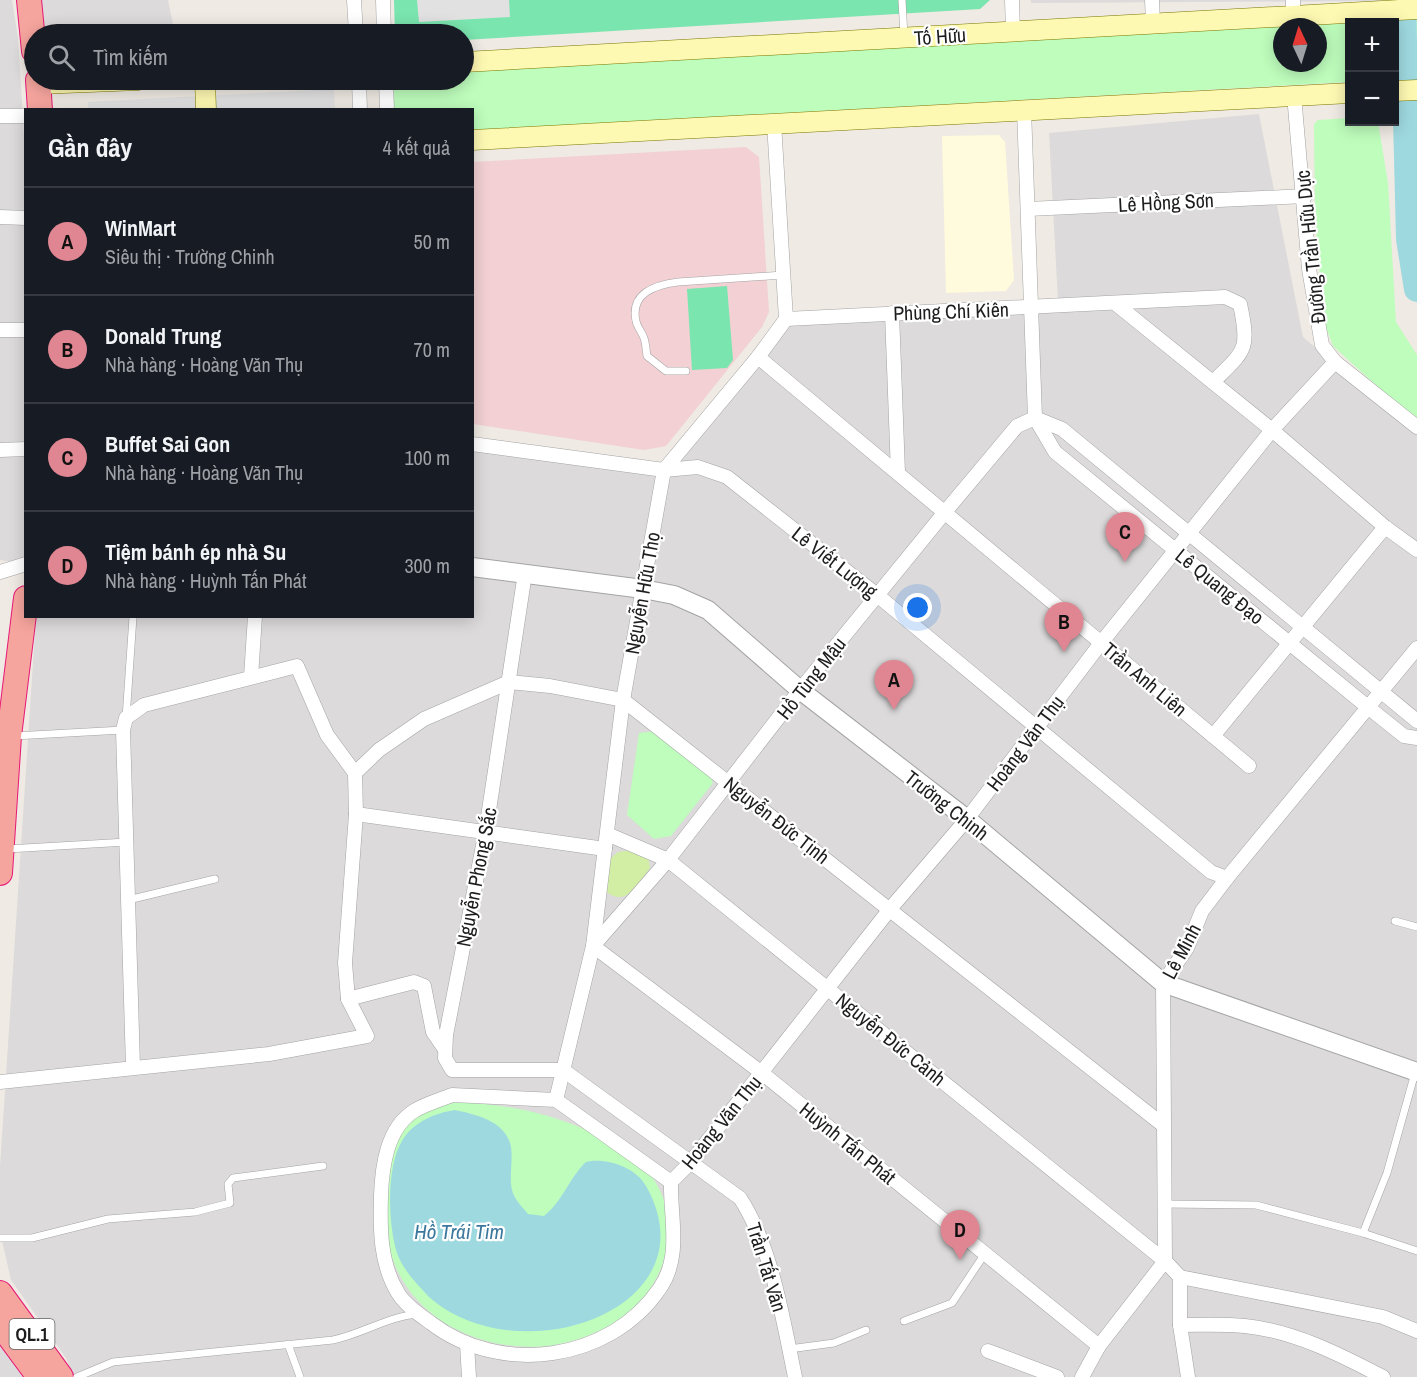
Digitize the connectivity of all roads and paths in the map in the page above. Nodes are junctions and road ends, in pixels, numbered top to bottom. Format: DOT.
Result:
graph roads {
  1 [pos="29,0"];
  2 [pos="354,0"];
  3 [pos="383,0"];
  4 [pos="902,0"];
  5 [pos="1012,0"];
  6 [pos="1152,0"];
  7 [pos="1293,8"];
  8 [pos="1417,9"];
  9 [pos="1153,23"];
  10 [pos="31,24"];
  11 [pos="355,24"];
  12 [pos="384,24"];
  13 [pos="1013,32"];
  14 [pos="904,38"];
  15 [pos="474,61"];
  16 [pos="39,90"];
  17 [pos="205,90"];
  18 [pos="359,90"];
  19 [pos="386,90"];
  20 [pos="1417,90"];
  21 [pos="1399,91"];
  22 [pos="1345,93"];
  23 [pos="1294,95"];
  24 [pos="40,108"];
  25 [pos="206,108"];
  26 [pos="360,108"];
  27 [pos="387,108"];
  28 [pos="1024,109"];
  29 [pos="0,116"];
  30 [pos="24,116"];
  31 [pos="774,123"];
  32 [pos="474,140"];
  33 [pos="1305,196"];
  34 [pos="1028,209"];
  35 [pos="0,217"];
  36 [pos="24,218"];
  37 [pos="783,275"];
  38 [pos="1116,304"];
  39 [pos="1031,307"];
  40 [pos="892,313"];
  41 [pos="786,319"];
  42 [pos="0,330"];
  43 [pos="24,330"];
  44 [pos="758,357"];
  45 [pos="1335,362"];
  46 [pos="686,370"];
  47 [pos="1213,382"];
  48 [pos="1035,418"];
  49 [pos="1417,427"];
  50 [pos="1272,430"];
  51 [pos="474,444"];
  52 [pos="24,449"];
  53 [pos="0,450"];
  54 [pos="664,470"];
  55 [pos="898,473"];
  56 [pos="945,512"];
  57 [pos="1385,527"];
  58 [pos="1188,535"];
  59 [pos="1176,550"];
  60 [pos="1417,550"];
  61 [pos="24,565"];
  62 [pos="474,567"];
  63 [pos="0,572"];
  64 [pos="525,573"];
  65 [pos="643,589"];
  66 [pos="877,595"];
  67 [pos="24,614"];
  68 [pos="133,618"];
  69 [pos="255,618"];
  70 [pos="1302,628"];
  71 [pos="1101,643"];
  72 [pos="1290,643"];
  73 [pos="1417,648"];
  74 [pos="251,677"];
  75 [pos="509,682"];
  76 [pos="800,690"];
  77 [pos="1382,692"];
  78 [pos="622,700"];
  79 [pos="1369,708"];
  80 [pos="1417,721"];
  81 [pos="124,724"];
  82 [pos="1038,727"];
  83 [pos="9,736"];
  84 [pos="1213,736"];
  85 [pos="1417,738"];
  86 [pos="1248,766"];
  87 [pos="355,773"];
  88 [pos="730,782"];
  89 [pos="2,793"];
  90 [pos="356,814"];
  91 [pos="967,819"];
  92 [pos="486,830"];
  93 [pos="607,834"];
  94 [pos="127,842"];
  95 [pos="1,849"];
  96 [pos="605,849"];
  97 [pos="668,860"];
  98 [pos="0,873"];
  99 [pos="1227,878"];
  100 [pos="215,879"];
  101 [pos="128,900"];
  102 [pos="890,909"];
  103 [pos="1395,921"];
  104 [pos="1417,927"];
  105 [pos="593,945"];
  106 [pos="1163,983"];
  107 [pos="828,987"];
  108 [pos="348,999"];
  109 [pos="444,1048"];
  110 [pos="133,1067"];
  111 [pos="452,1070"];
  112 [pos="562,1070"];
  113 [pos="1416,1072"];
  114 [pos="762,1073"];
  115 [pos="0,1082"];
  116 [pos="452,1095"];
  117 [pos="556,1100"];
  118 [pos="1163,1125"];
  119 [pos="692,1162"];
  120 [pos="323,1166"];
  121 [pos="671,1182"];
  122 [pos="1162,1204"];
  123 [pos="1363,1233"];
  124 [pos="0,1238"];
  125 [pos="1417,1251"];
  126 [pos="984,1255"];
  127 [pos="1165,1261"];
  128 [pos="1180,1277"];
  129 [pos="0,1293"];
  130 [pos="418,1314"];
  131 [pos="904,1321"];
  132 [pos="0,1324"];
  133 [pos="1180,1324"];
  134 [pos="866,1330"];
  135 [pos="1417,1331"];
  136 [pos="288,1344"];
  137 [pos="467,1344"];
  138 [pos="1099,1346"];
  139 [pos="789,1349"];
  140 [pos="988,1351"];
  141 [pos="39,1377"];
  142 [pos="61,1377"];
  143 [pos="77,1377"];
  144 [pos="300,1377"];
  145 [pos="470,1377"];
  146 [pos="795,1377"];
  147 [pos="1057,1377"];
  148 [pos="1082,1377"];
  149 [pos="1188,1377"];
  150 [pos="1383,1377"];
  1 -- 10 [label="highway"];
  2 -- 11 [label="street"];
  3 -- 12 [label="street"];
  4 -- 14 [label="lane"];
  5 -- 13 [label="street"];
  6 -- 9 [label="street"];
  7 -- 8 [label="main road, Tố Hữu"];
  7 -- 9 [label="main road, Tố Hữu"];
  9 -- 13 [label="main road, Tố Hữu"];
  13 -- 14 [label="main road, Tố Hữu"];
  14 -- 15 [label="main road, Tố Hữu"];
  16 -- 24 [label="highway"];
  17 -- 25 [label="main road"];
  18 -- 26 [label="street"];
  19 -- 27 [label="street"];
  20 -- 21 [label="main road"];
  22 -- 23 [label="main road"];
  23 -- 28 [label="main road"];
  23 -- 33 [label="street, Đường Trần Hữu Dực"];
  28 -- 31 [label="main road"];
  28 -- 34 [label="street, Lê Quang Đạo"];
  29 -- 30 [label="street"];
  31 -- 32 [label="main road"];
  31 -- 37 [label="street"];
  33 -- 34 [label="street, Lê Hồng Sơn"];
  33 -- 45 [label="street, Đường Trần Hữu Dực"];
  34 -- 39 [label="street, Lê Quang Đạo"];
  35 -- 36 [label="street"];
  37 -- 41 [label="street"];
  37 -- 46 [label="lane"];
  38 -- 39 [label="street, Phùng Chí Kiên"];
  38 -- 47 [label="street"];
  38 -- 47 [label="street, Phùng Chí Kiên"];
  39 -- 40 [label="street, Phùng Chí Kiên"];
  39 -- 48 [label="street, Lê Quang Đạo"];
  40 -- 41 [label="street, Phùng Chí Kiên"];
  40 -- 55 [label="street"];
  41 -- 44 [label="street, Nguyễn Hữu Thọ"];
  42 -- 43 [label="street"];
  44 -- 54 [label="street, Nguyễn Hữu Thọ"];
  44 -- 55 [label="street, Trần Anh Liên"];
  45 -- 49 [label="street, Đường Trần Hữu Dực"];
  45 -- 50 [label="street, Hoàng Văn Thụ"];
  47 -- 50 [label="street"];
  48 -- 56 [label="street, Hồ Tùng Mậu"];
  48 -- 58 [label="street, Lê Quang Đạo"];
  48 -- 59 [label="street, Lê Quang Đạo"];
  50 -- 57 [label="street"];
  50 -- 58 [label="street, Hoàng Văn Thụ"];
  51 -- 54 [label="street, Lê Viết Lượng"];
  52 -- 53 [label="street"];
  54 -- 65 [label="street, Nguyễn Hữu Thọ"];
  54 -- 66 [label="street, Lê Viết Lượng"];
  55 -- 56 [label="street, Trần Anh Liên"];
  56 -- 66 [label="street, Hồ Tùng Mậu"];
  56 -- 71 [label="street, Trần Anh Liên"];
  57 -- 60 [label="street"];
  57 -- 70 [label="street"];
  58 -- 59 [label="street, Hoàng Văn Thụ"];
  58 -- 70 [label="street, Lê Quang Đạo"];
  59 -- 71 [label="street, Hoàng Văn Thụ"];
  59 -- 72 [label="street, Lê Quang Đạo"];
  61 -- 63 [label="street"];
  62 -- 64 [label="street, Trường Chinh"];
  64 -- 65 [label="street, Trường Chinh"];
  64 -- 75 [label="street, Nguyễn Phong Sắc"];
  65 -- 76 [label="street, Trường Chinh"];
  65 -- 78 [label="street, Nguyễn Hữu Thọ"];
  66 -- 76 [label="street, Hồ Tùng Mậu"];
  66 -- 82 [label="street, Lê Viết Lượng"];
  67 -- 83 [label="highway"];
  68 -- 81 [label="lane"];
  69 -- 74 [label="street"];
  70 -- 72 [label="street"];
  70 -- 77 [label="street, Lê Quang Đạo"];
  71 -- 82 [label="street, Hoàng Văn Thụ"];
  71 -- 84 [label="street, Trần Anh Liên"];
  72 -- 79 [label="street, Lê Quang Đạo"];
  72 -- 84 [label="street"];
  73 -- 77 [label="street, Lê Minh"];
  74 -- 81 [label="street"];
  74 -- 87 [label="street"];
  75 -- 78 [label="street, Nguyễn Đức Tịnh"];
  75 -- 87 [label="street, Nguyễn Đức Tịnh"];
  75 -- 92 [label="street, Nguyễn Phong Sắc"];
  76 -- 88 [label="street, Hồ Tùng Mậu"];
  76 -- 91 [label="street, Trường Chinh"];
  77 -- 79 [label="street, Lê Minh"];
  77 -- 80 [label="street, Lê Quang Đạo"];
  78 -- 88 [label="street, Nguyễn Đức Tịnh"];
  78 -- 93 [label="street, Nguyễn Hữu Thọ"];
  79 -- 85 [label="street, Lê Quang Đạo"];
  79 -- 99 [label="street, Lê Minh"];
  81 -- 83 [label="lane"];
  81 -- 94 [label="street"];
  82 -- 91 [label="street, Hoàng Văn Thụ"];
  82 -- 99 [label="street, Lê Viết Lượng"];
  83 -- 89 [label="highway"];
  84 -- 86 [label="street, Trần Anh Liên"];
  87 -- 90 [label="street"];
  88 -- 97 [label="street, Hồ Tùng Mậu"];
  88 -- 102 [label="street, Nguyễn Đức Tịnh"];
  89 -- 95 [label="highway"];
  90 -- 92 [label="street"];
  90 -- 108 [label="street"];
  91 -- 102 [label="street, Hoàng Văn Thụ"];
  91 -- 106 [label="street, Trường Chinh"];
  92 -- 96 [label="street"];
  92 -- 109 [label="street, Nguyễn Phong Sắc"];
  93 -- 96 [label="street, Nguyễn Hữu Thọ"];
  93 -- 97 [label="street, Nguyễn Đức Cảnh"];
  94 -- 95 [label="lane"];
  94 -- 101 [label="street"];
  95 -- 98 [label="highway"];
  96 -- 105 [label="street, Nguyễn Hữu Thọ"];
  97 -- 105 [label="street, Hồ Tùng Mậu"];
  97 -- 107 [label="street, Nguyễn Đức Cảnh"];
  99 -- 106 [label="street, Lê Minh"];
  100 -- 101 [label="lane"];
  101 -- 110 [label="street"];
  102 -- 107 [label="street, Hoàng Văn Thụ"];
  102 -- 118 [label="street, Nguyễn Đức Tịnh"];
  103 -- 104 [label="lane"];
  105 -- 112 [label="street, Nguyễn Hữu Thọ"];
  105 -- 114 [label="street, Huỳnh Tấn Phát"];
  106 -- 113 [label="street, Trường Chinh"];
  106 -- 118 [label="street, Lê Minh"];
  107 -- 114 [label="street, Hoàng Văn Thụ"];
  107 -- 127 [label="street, Nguyễn Đức Cảnh"];
  108 -- 109 [label="street"];
  108 -- 110 [label="street"];
  109 -- 111 [label="street"];
  110 -- 115 [label="street"];
  111 -- 112 [label="street"];
  111 -- 116 [label="street"];
  112 -- 117 [label="street, Nguyễn Hữu Thọ"];
  112 -- 119 [label="street, Trần Tất Văn"];
  113 -- 123 [label="lane"];
  114 -- 119 [label="street, Hoàng Văn Thụ"];
  114 -- 126 [label="street, Huỳnh Tấn Phát"];
  116 -- 117 [label="street"];
  116 -- 130 [label="street"];
  117 -- 121 [label="street"];
  118 -- 122 [label="street, Lê Minh"];
  119 -- 121 [label="street, Hoàng Văn Thụ"];
  119 -- 139 [label="street, Trần Tất Văn"];
  120 -- 124 [label="lane"];
  121 -- 137 [label="street"];
  122 -- 123 [label="lane"];
  122 -- 127 [label="street, Lê Minh"];
  123 -- 125 [label="lane"];
  126 -- 131 [label="lane"];
  126 -- 138 [label="street, Huỳnh Tấn Phát"];
  127 -- 128 [label="street, Nguyễn Đức Cảnh"];
  127 -- 138 [label="street"];
  128 -- 133 [label="street"];
  128 -- 135 [label="street"];
  129 -- 142 [label="highway, QL.1"];
  130 -- 136 [label="lane"];
  130 -- 137 [label="street"];
  132 -- 141 [label="highway, QL.1"];
  133 -- 149 [label="street"];
  133 -- 150 [label="street"];
  134 -- 139 [label="lane"];
  136 -- 143 [label="lane"];
  136 -- 144 [label="lane"];
  137 -- 145 [label="street"];
  138 -- 148 [label="street"];
  139 -- 146 [label="street, Trần Tất Văn"];
  140 -- 147 [label="street"];
}
